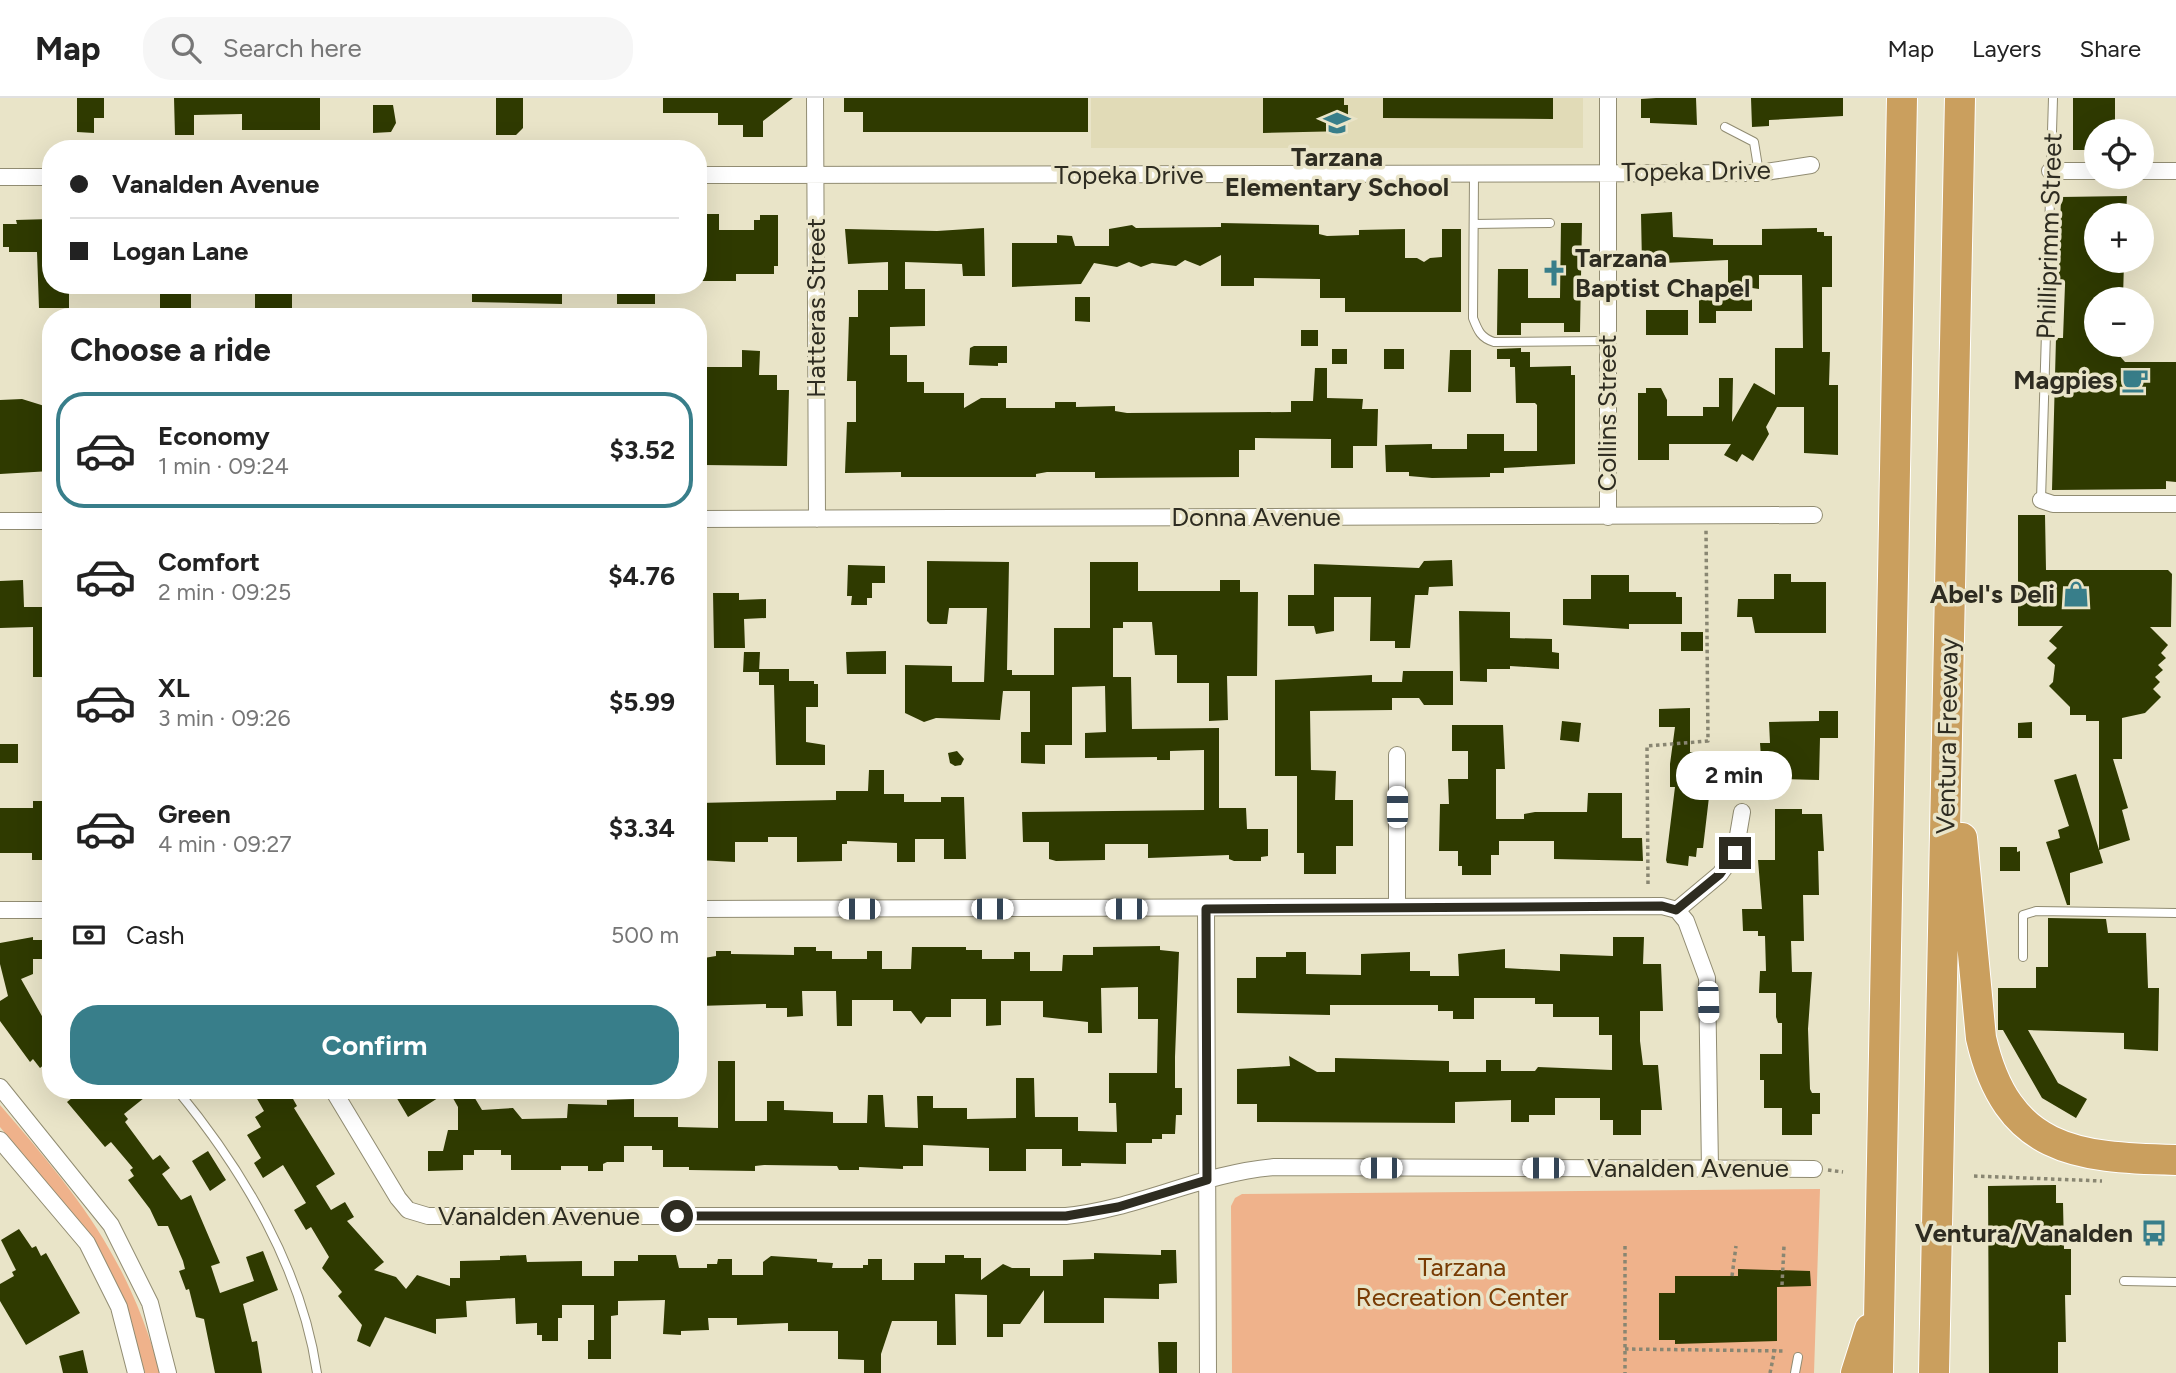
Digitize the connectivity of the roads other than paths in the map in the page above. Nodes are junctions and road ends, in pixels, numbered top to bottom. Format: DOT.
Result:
graph roads {
  1 [pos="816,98"];
  2 [pos="1608,98"];
  3 [pos="1902,98"];
  4 [pos="1960,98"];
  5 [pos="2053,98"];
  6 [pos="1725,127"];
  7 [pos="1811,165"];
  8 [pos="2050,171"];
  9 [pos="2084,171"];
  10 [pos="2154,171"];
  11 [pos="1608,172"];
  12 [pos="2176,172"];
  13 [pos="1759,173"];
  14 [pos="815,174"];
  15 [pos="1474,174"];
  16 [pos="707,175"];
  17 [pos="0,177"];
  18 [pos="42,177"];
  19 [pos="1550,223"];
  20 [pos="1474,224"];
  21 [pos="1607,341"];
  22 [pos="2041,500"];
  23 [pos="2176,504"];
  24 [pos="1814,515"];
  25 [pos="1608,517"];
  26 [pos="707,519"];
  27 [pos="817,519"];
  28 [pos="0,521"];
  29 [pos="42,521"];
  30 [pos="1948,680"];
  31 [pos="1397,755"];
  32 [pos="1742,812"];
  33 [pos="1397,907"];
  34 [pos="42,909"];
  35 [pos="707,909"];
  36 [pos="1206,909"];
  37 [pos="0,910"];
  38 [pos="1676,910"];
  39 [pos="2176,913"];
  40 [pos="2023,957"];
  41 [pos="0,1087"];
  42 [pos="184,1099"];
  43 [pos="338,1099"];
  44 [pos="0,1140"];
  45 [pos="2176,1160"];
  46 [pos="1710,1168"];
  47 [pos="1814,1169"];
  48 [pos="1207,1180"];
  49 [pos="2124,1280"];
  50 [pos="2176,1282"];
  51 [pos="1880,1299"];
  52 [pos="1798,1357"];
  53 [pos="136,1373"];
  54 [pos="168,1373"];
  55 [pos="317,1373"];
  56 [pos="1208,1373"];
  57 [pos="1795,1373"];
  58 [pos="1856,1373"];
  59 [pos="1878,1373"];
  60 [pos="1934,1373"];
  1 -- 14 [label="street, Hatteras Street"];
  2 -- 11 [label="street, Collins Street"];
  3 -- 51 [label="highway"];
  4 -- 30 [label="highway, Ventura Freeway"];
  5 -- 8 [label="lane, Philliprimm Street"];
  6 -- 13 [label="lane"];
  7 -- 13 [label="street, Topeka Drive"];
  8 -- 9 [label="street"];
  8 -- 22 [label="lane, Philliprimm Street"];
  10 -- 12 [label="street"];
  11 -- 13 [label="street, Topeka Drive"];
  11 -- 15 [label="street, Topeka Drive"];
  11 -- 21 [label="street, Collins Street"];
  14 -- 15 [label="street, Topeka Drive"];
  14 -- 16 [label="street, Topeka Drive"];
  14 -- 27 [label="street, Hatteras Street"];
  15 -- 20 [label="lane"];
  17 -- 18 [label="street"];
  19 -- 20 [label="lane"];
  20 -- 21 [label="lane"];
  21 -- 25 [label="street, Collins Street"];
  22 -- 23 [label="street"];
  24 -- 25 [label="street, Donna Avenue"];
  25 -- 27 [label="street, Donna Avenue"];
  26 -- 27 [label="street, Donna Avenue"];
  28 -- 29 [label="street"];
  30 -- 45 [label="highway"];
  30 -- 60 [label="highway, Ventura Freeway"];
  31 -- 33 [label="street"];
  32 -- 38 [label="street"];
  33 -- 36 [label="street"];
  33 -- 38 [label="street"];
  34 -- 37 [label="street"];
  35 -- 36 [label="street"];
  36 -- 48 [label="street"];
  38 -- 46 [label="street"];
  39 -- 40 [label="lane"];
  41 -- 54 [label="street"];
  42 -- 55 [label="lane"];
  43 -- 48 [label="street, Vanalden Avenue"];
  44 -- 53 [label="street"];
  46 -- 47 [label="street, Vanalden Avenue"];
  46 -- 48 [label="street, Vanalden Avenue"];
  48 -- 56 [label="street"];
  49 -- 50 [label="lane"];
  51 -- 58 [label="highway"];
  51 -- 59 [label="highway"];
  52 -- 57 [label="lane"];
}
